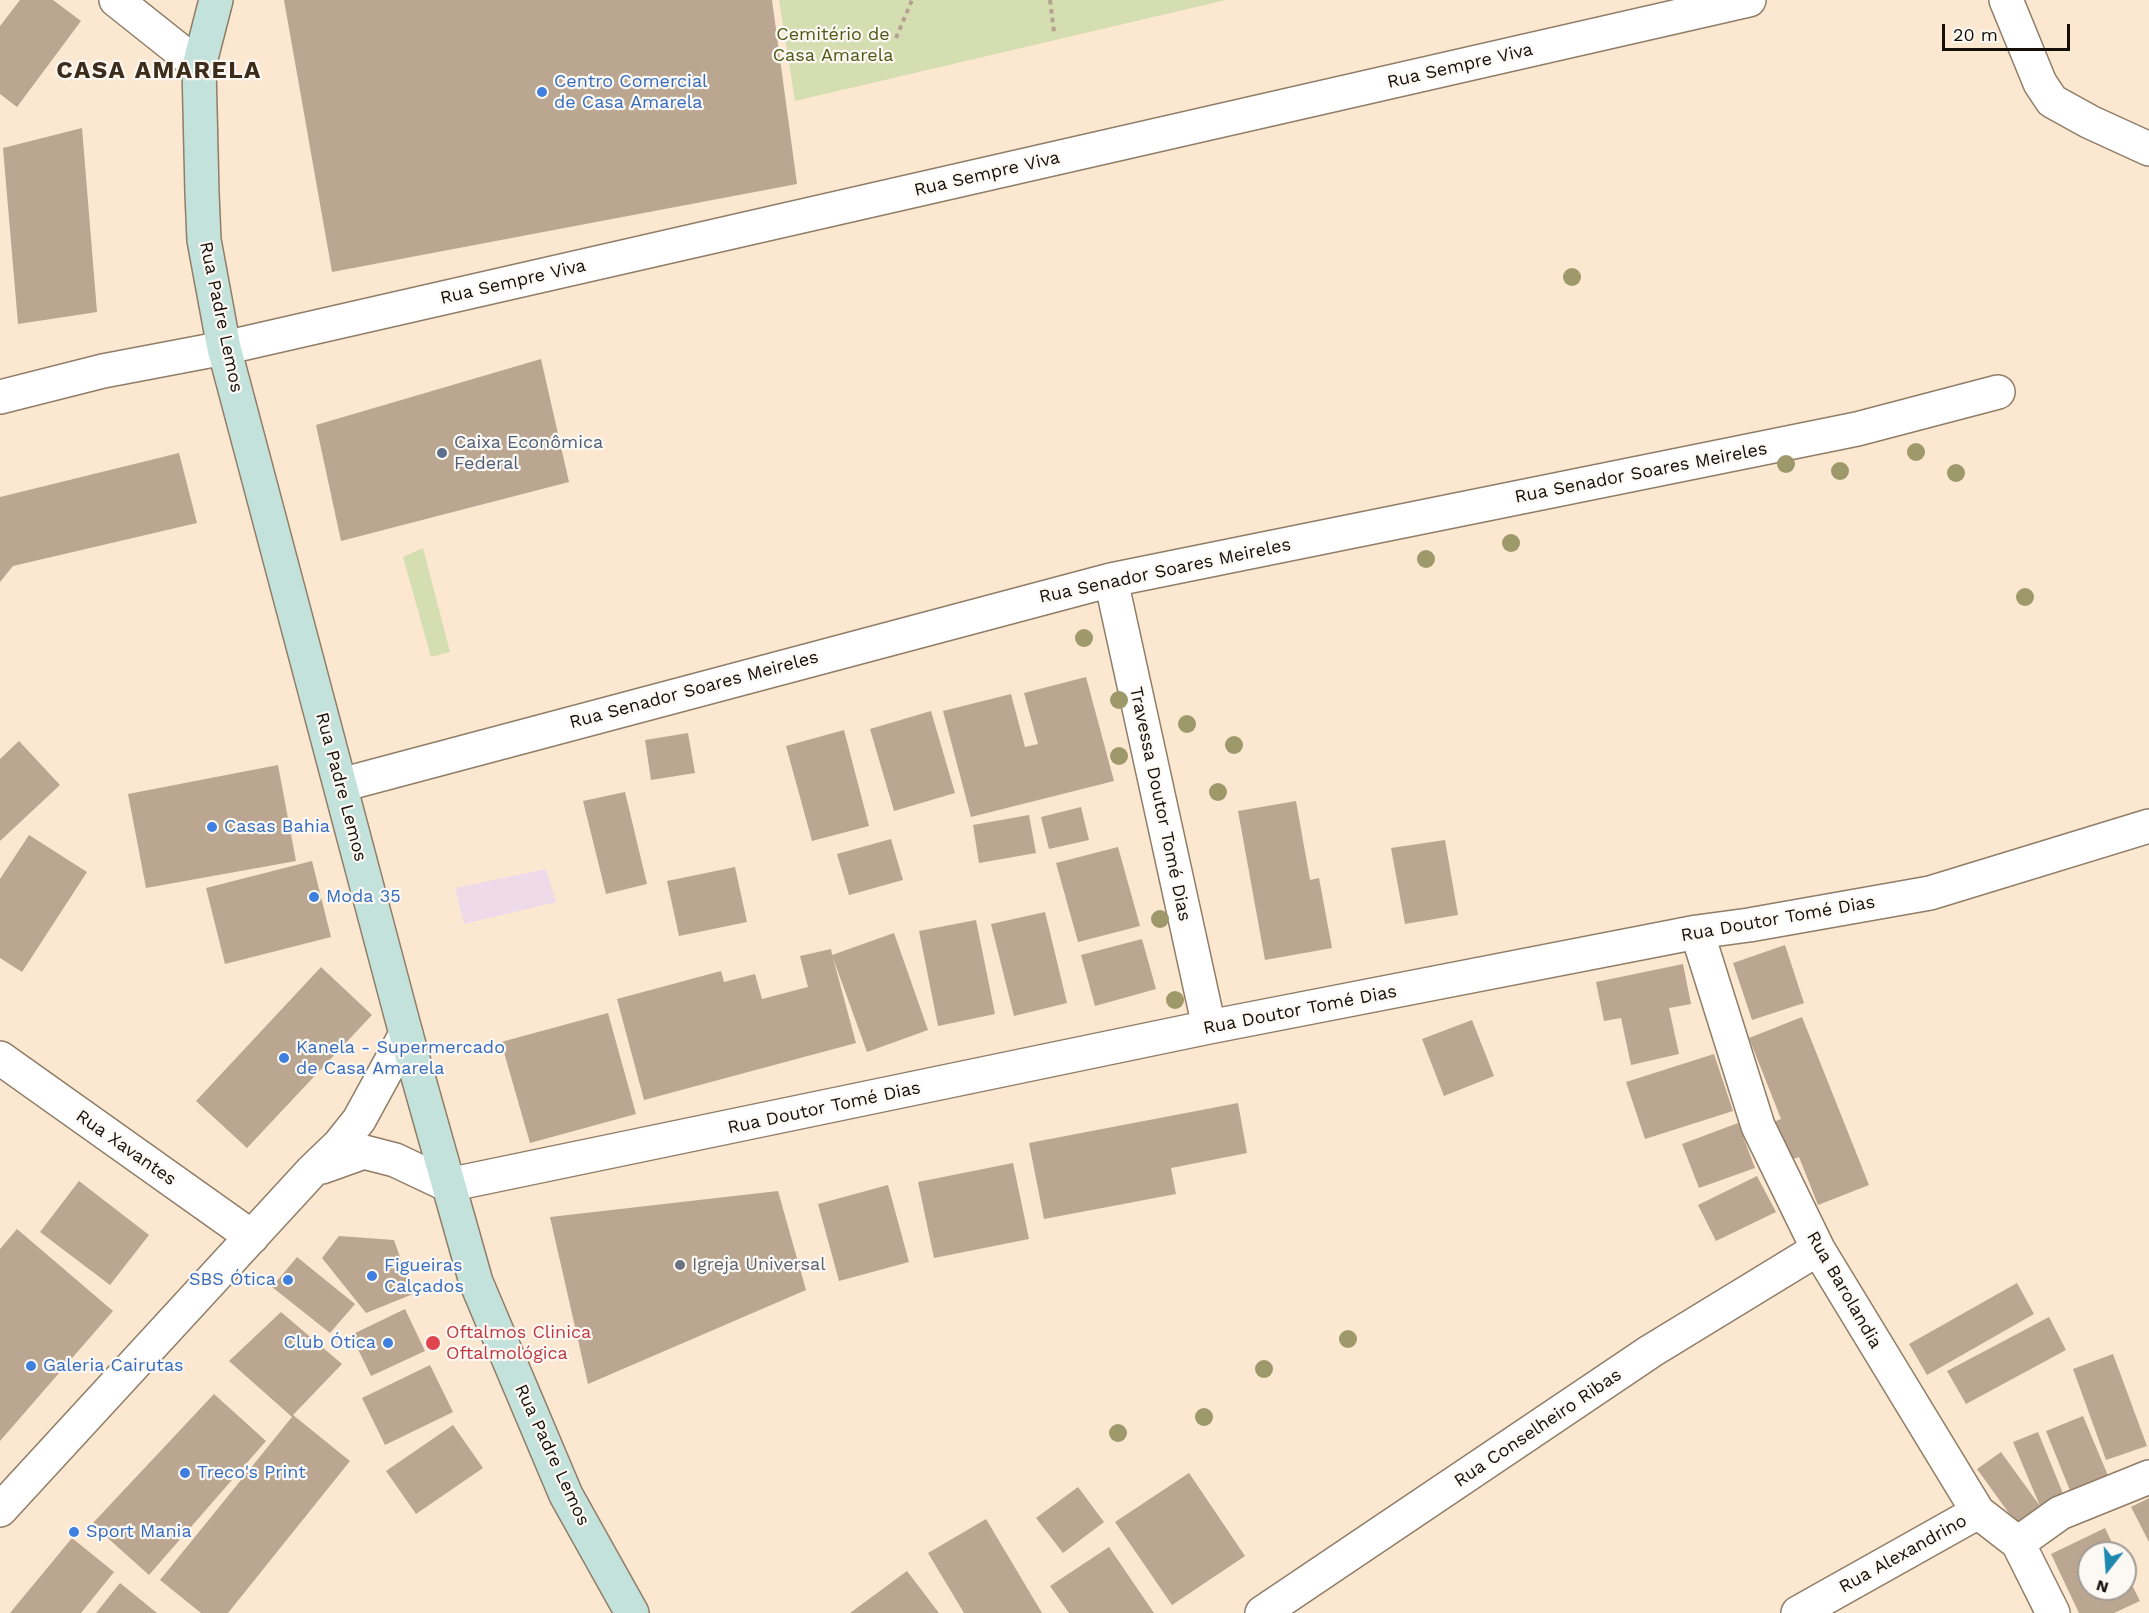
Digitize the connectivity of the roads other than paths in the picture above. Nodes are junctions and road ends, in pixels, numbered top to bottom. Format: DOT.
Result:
graph roads {
  1 [pos="116,0"];
  2 [pos="216,0"];
  3 [pos="1749,0"];
  4 [pos="2006,0"];
  5 [pos="200,66"];
  6 [pos="2149,148"];
  7 [pos="224,348"];
  8 [pos="1998,392"];
  9 [pos="0,397"];
  10 [pos="1111,580"];
  11 [pos="340,785"];
  12 [pos="2149,826"];
  13 [pos="1697,932"];
  14 [pos="1209,1027"];
  15 [pos="406,1034"];
  16 [pos="0,1058"];
  17 [pos="312,1171"];
  18 [pos="448,1185"];
  19 [pos="252,1237"];
  20 [pos="1818,1249"];
  21 [pos="2149,1478"];
  22 [pos="0,1510"];
  23 [pos="1978,1512"];
  24 [pos="2018,1543"];
  25 [pos="632,1613"];
  26 [pos="1262,1613"];
  27 [pos="1798,1613"];
  28 [pos="2053,1613"];
  1 -- 5 [label="street"];
  2 -- 5 [label="main road, Rua Padre Lemos"];
  3 -- 7 [label="street, Rua Sempre Viva"];
  4 -- 6 [label="street"];
  5 -- 7 [label="main road, Rua Padre Lemos"];
  7 -- 9 [label="street, Rua Sempre Viva"];
  7 -- 11 [label="main road, Rua Padre Lemos"];
  8 -- 10 [label="street, Rua Senador Soares Meireles"];
  10 -- 11 [label="street, Rua Senador Soares Meireles"];
  10 -- 14 [label="street, Travessa Doutor Tomé Dias"];
  11 -- 15 [label="main road, Rua Padre Lemos"];
  12 -- 13 [label="street, Rua Doutor Tomé Dias"];
  13 -- 14 [label="street, Rua Doutor Tomé Dias"];
  13 -- 20 [label="street, Rua Barolandia"];
  14 -- 18 [label="street, Rua Doutor Tomé Dias"];
  15 -- 17 [label="street"];
  15 -- 18 [label="main road, Rua Padre Lemos"];
  16 -- 19 [label="street, Rua Xavantes"];
  17 -- 18 [label="street"];
  17 -- 19 [label="street"];
  18 -- 25 [label="main road, Rua Padre Lemos"];
  19 -- 22 [label="street"];
  20 -- 23 [label="street, Rua Barolandia"];
  20 -- 26 [label="street, Rua Conselheiro Ribas"];
  21 -- 24 [label="street"];
  23 -- 24 [label="street, Rua Barolandia"];
  23 -- 27 [label="street, Rua Alexandrino"];
  24 -- 28 [label="street, Rua Barolandia"];
}
